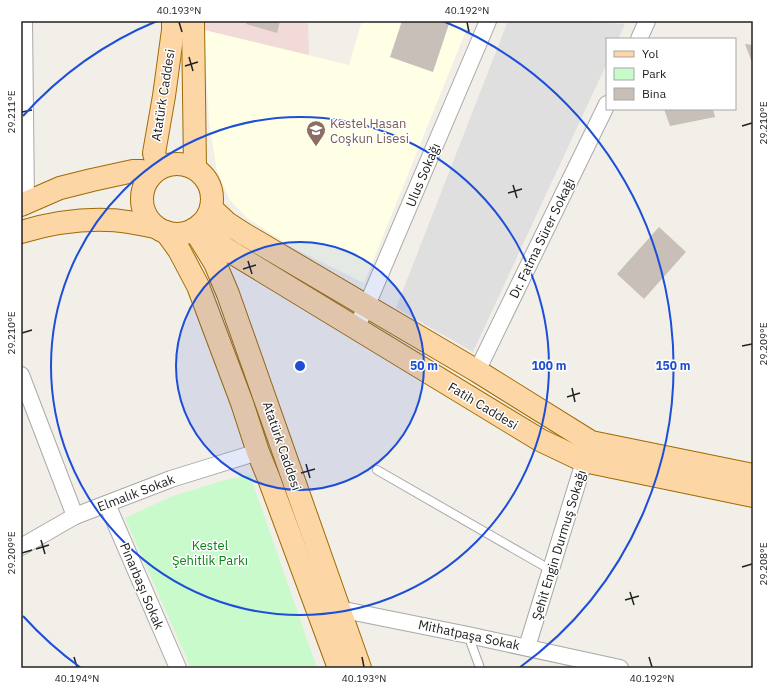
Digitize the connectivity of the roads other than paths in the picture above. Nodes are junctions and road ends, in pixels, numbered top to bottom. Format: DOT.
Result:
graph roads {
  1 [pos="24,21"];
  2 [pos="173,21"];
  3 [pos="193,21"];
  4 [pos="488,21"];
  5 [pos="647,21"];
  6 [pos="639,38"];
  7 [pos="606,106"];
  8 [pos="195,168"];
  9 [pos="155,172"];
  10 [pos="24,204"];
  11 [pos="202,221"];
  12 [pos="161,229"];
  13 [pos="21,232"];
  14 [pos="367,306"];
  15 [pos="356,328"];
  16 [pos="477,371"];
  17 [pos="21,377"];
  18 [pos="588,451"];
  19 [pos="258,452"];
  20 [pos="377,470"];
  21 [pos="753,475"];
  22 [pos="753,496"];
  23 [pos="107,504"];
  24 [pos="75,516"];
  25 [pos="21,547"];
  26 [pos="551,570"];
  27 [pos="339,609"];
  28 [pos="317,610"];
  29 [pos="468,635"];
  30 [pos="527,648"];
  31 [pos="584,664"];
  32 [pos="178,668"];
  33 [pos="339,668"];
  34 [pos="360,668"];
  35 [pos="480,668"];
  36 [pos="620,668"];
  1 -- 10 [label="street"];
  2 -- 9 [label="main road, Atatürk Caddesi"];
  3 -- 8 [label="main road, Atatürk Caddesi"];
  4 -- 14 [label="street, Ulus Sokağı"];
  5 -- 6 [label="street"];
  7 -- 16 [label="street, Dr. Fatma Sürer Sokağı"];
  8 -- 9 [label="main road"];
  8 -- 11 [label="main road"];
  9 -- 10 [label="main road"];
  9 -- 12 [label="main road"];
  11 -- 12 [label="main road"];
  11 -- 14 [label="main road, Fatih Caddesi"];
  11 -- 15 [label="main road, Fatih Caddesi"];
  11 -- 27 [label="main road, Atatürk Caddesi"];
  12 -- 13 [label="main road"];
  12 -- 19 [label="main road, Atatürk Caddesi"];
  14 -- 15 [label="street, Ulus Sokağı"];
  14 -- 16 [label="main road, Fatih Caddesi"];
  15 -- 18 [label="main road, Fatih Caddesi"];
  16 -- 18 [label="main road, Fatih Caddesi"];
  17 -- 24 [label="street"];
  18 -- 21 [label="main road, Fatih Caddesi"];
  18 -- 22 [label="main road, Fatih Caddesi"];
  18 -- 26 [label="street, Şehit Engin Durmuş Sokağı"];
  19 -- 23 [label="street, Elmalık Sokak"];
  19 -- 28 [label="main road, Atatürk Caddesi"];
  20 -- 26 [label="lane"];
  23 -- 24 [label="street, Elmalık Sokak"];
  23 -- 32 [label="street, Pınarbaşı Sokak"];
  24 -- 25 [label="street, Elmalık Sokak"];
  26 -- 30 [label="street, Şehit Engin Durmuş Sokağı"];
  27 -- 28 [label="street, Mithatpaşa Sokak"];
  27 -- 29 [label="street, Mithatpaşa Sokak"];
  27 -- 34 [label="main road, Atatürk Caddesi"];
  28 -- 33 [label="main road, Atatürk Caddesi"];
  29 -- 30 [label="street, Mithatpaşa Sokak"];
  29 -- 35 [label="lane"];
  30 -- 31 [label="street, Mithatpaşa Sokak"];
  31 -- 36 [label="street, Mithatpaşa Sokak"];
}
